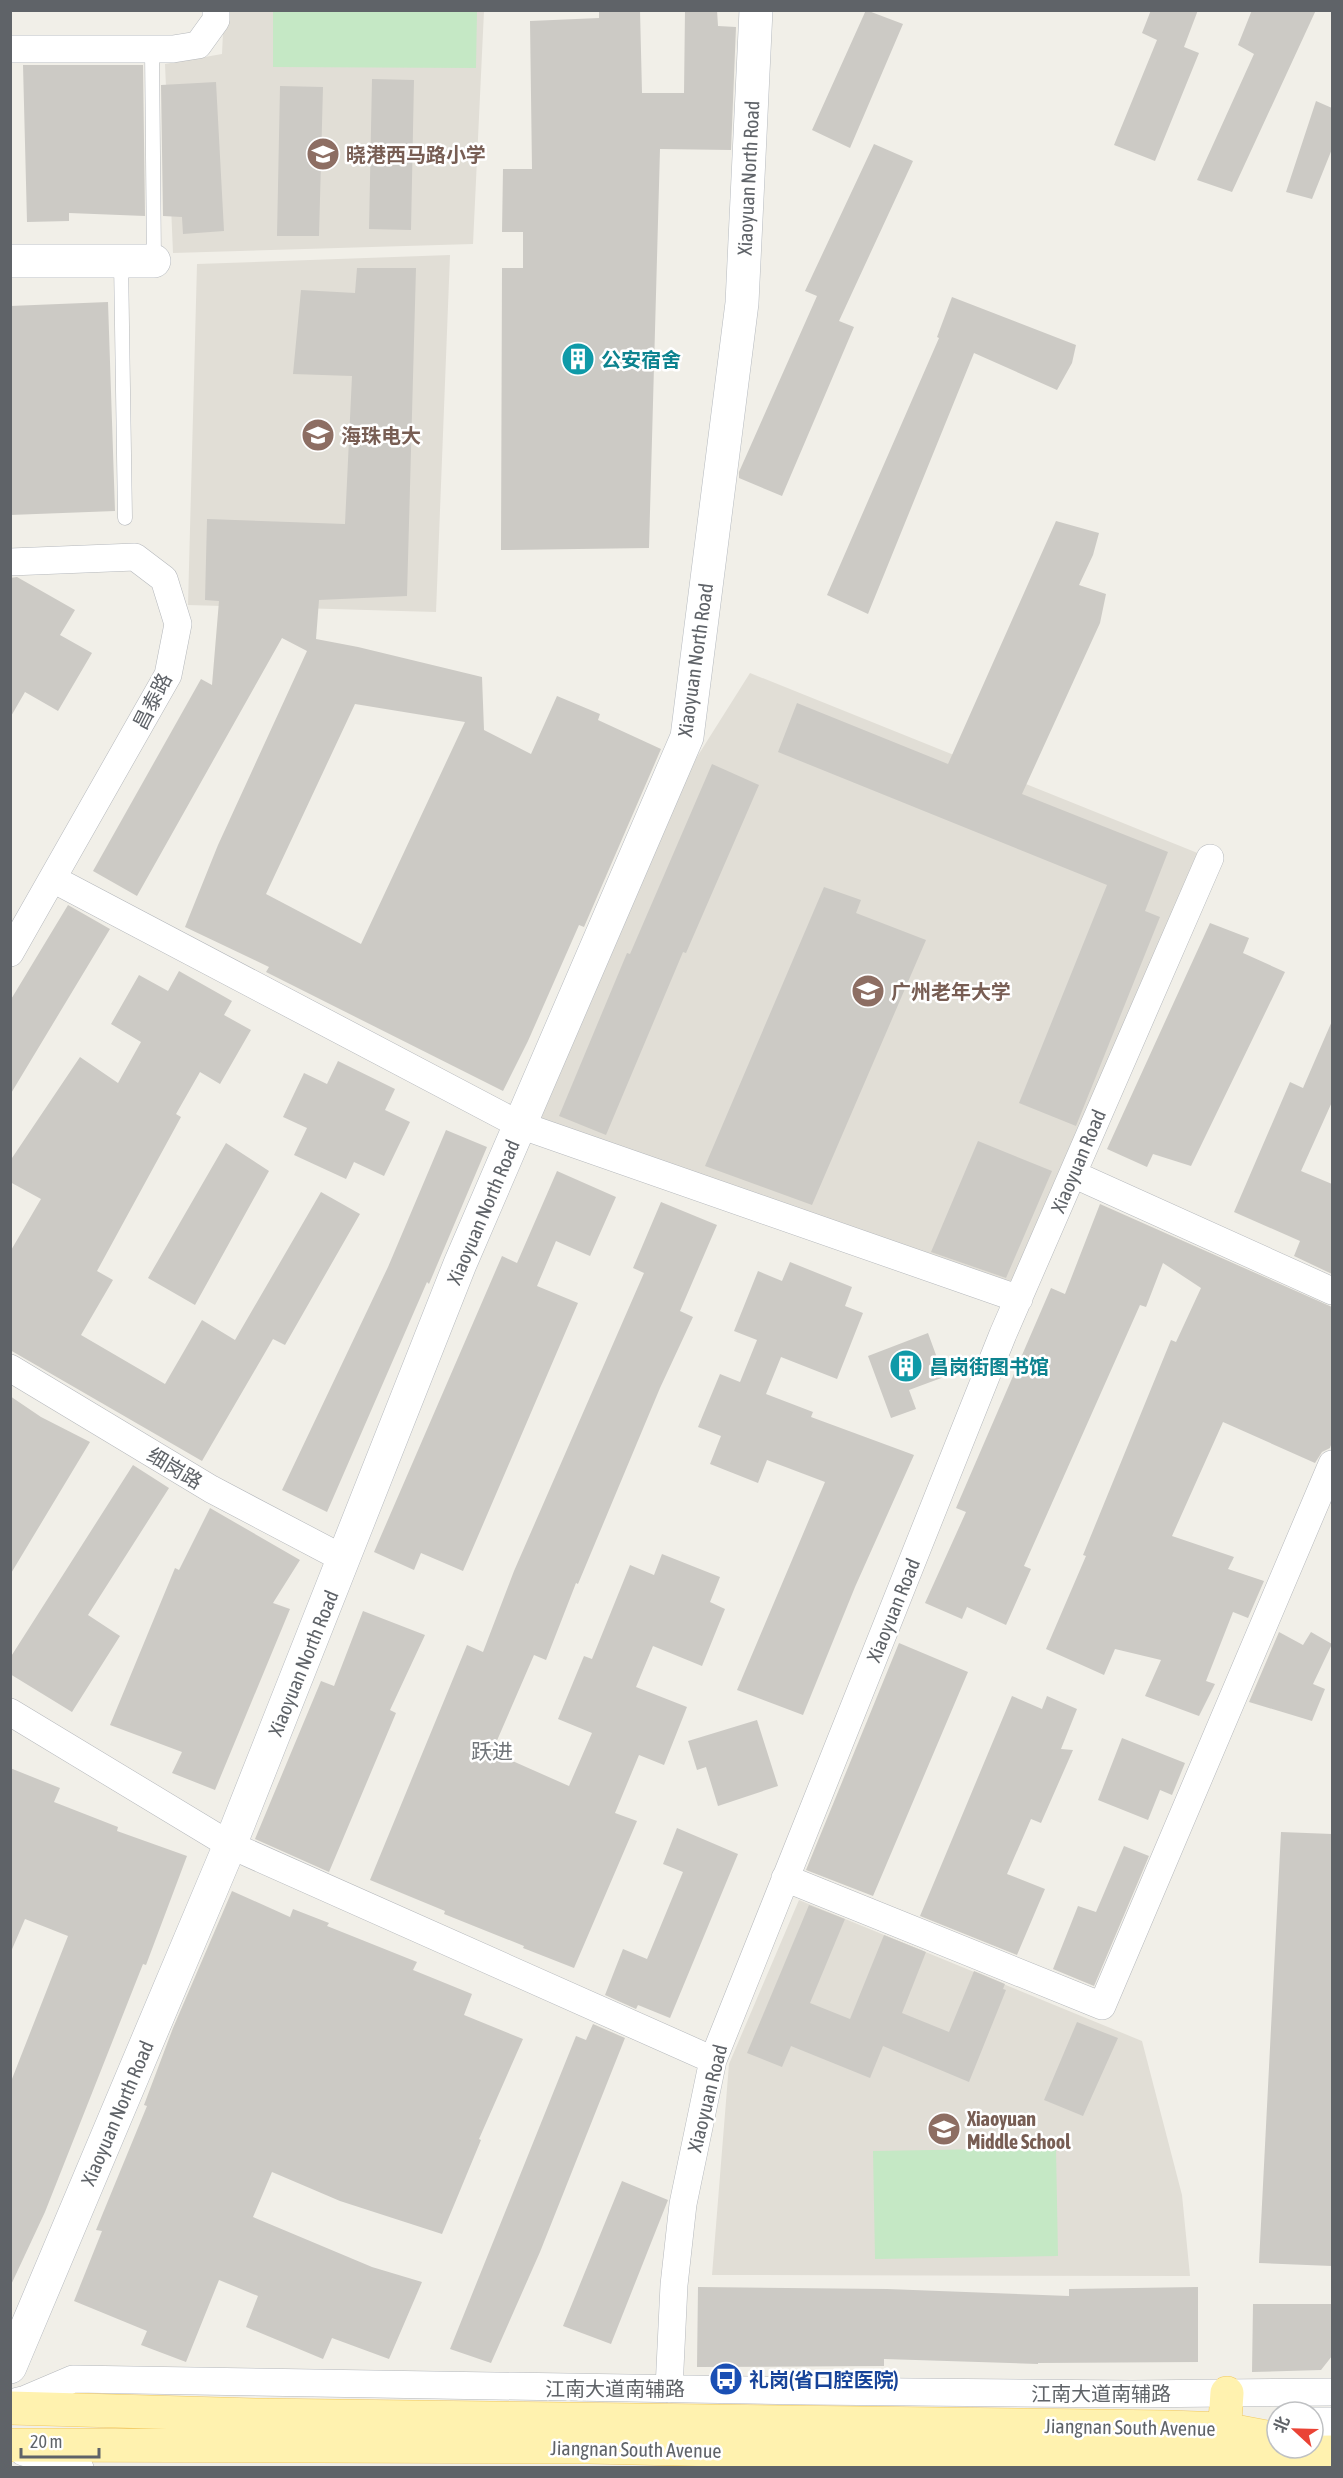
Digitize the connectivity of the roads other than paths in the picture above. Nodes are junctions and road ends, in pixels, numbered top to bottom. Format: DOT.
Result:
graph roads {
  1 [pos="216,10"];
  2 [pos="756,10"];
  3 [pos="10,50"];
  4 [pos="152,50"];
  5 [pos="10,261"];
  6 [pos="121,261"];
  7 [pos="154,261"];
  8 [pos="125,518"];
  9 [pos="10,562"];
  10 [pos="1210,858"];
  11 [pos="53,879"];
  12 [pos="10,953"];
  13 [pos="520,1125"];
  14 [pos="1073,1174"];
  15 [pos="1332,1291"];
  16 [pos="1019,1299"];
  17 [pos="10,1368"];
  18 [pos="1332,1464"];
  19 [pos="344,1559"];
  20 [pos="10,1712"];
  21 [pos="230,1845"];
  22 [pos="785,1878"];
  23 [pos="713,2060"];
  24 [pos="10,2367"];
  25 [pos="1332,2370"];
  26 [pos="669,2389"];
  27 [pos="1227,2393"];
  28 [pos="1292,2400"];
  29 [pos="1321,2400"];
  30 [pos="10,2406"];
  31 [pos="493,2430"];
  32 [pos="1265,2430"];
  33 [pos="1325,2430"];
  34 [pos="857,2434"];
  35 [pos="1265,2441"];
  36 [pos="1328,2446"];
  37 [pos="10,2447"];
  38 [pos="1222,2450"];
  39 [pos="80,2468"];
  40 [pos="1174,2468"];
  41 [pos="1273,2468"];
  1 -- 4 [label="street"];
  2 -- 13 [label="street, Xiaoyuan North Road"];
  3 -- 4 [label="street"];
  4 -- 7 [label="lane"];
  5 -- 6 [label="street"];
  6 -- 7 [label="street"];
  6 -- 8 [label="lane"];
  9 -- 11 [label="street, 昌泰路"];
  10 -- 14 [label="street, Xiaoyuan Road"];
  11 -- 12 [label="street, 昌泰路"];
  11 -- 13 [label="street"];
  13 -- 16 [label="street"];
  13 -- 19 [label="street, Xiaoyuan North Road"];
  14 -- 15 [label="street"];
  14 -- 16 [label="street, Xiaoyuan Road"];
  16 -- 22 [label="street, Xiaoyuan Road"];
  17 -- 19 [label="street, 细岗路"];
  18 -- 22 [label="street"];
  19 -- 21 [label="street, Xiaoyuan North Road"];
  20 -- 21 [label="street"];
  21 -- 23 [label="street"];
  21 -- 24 [label="street, Xiaoyuan North Road"];
  22 -- 23 [label="street, Xiaoyuan Road"];
  23 -- 26 [label="street, Xiaoyuan Road"];
  25 -- 29 [label="street"];
  26 -- 31 [label="street, 江南大道南辅路"];
  26 -- 34 [label="street, 江南大道南辅路"];
  27 -- 28 [label="street, 江南大道南辅路"];
  27 -- 34 [label="street, 江南大道南辅路"];
  27 -- 38 [label="main road"];
  30 -- 31 [label="main road, Jiangnan South Avenue"];
  31 -- 34 [label="main road, Jiangnan South Avenue"];
  31 -- 37 [label="main road, Jiangnan South Avenue"];
  32 -- 38 [label="street, Jiangnan South Avenue"];
  33 -- 36 [label="street, Jiangnan South Avenue"];
  34 -- 38 [label="main road, Jiangnan South Avenue"];
  35 -- 38 [label="main road"];
  36 -- 38 [label="main road, Jiangnan South Avenue"];
  37 -- 39 [label="street"];
  38 -- 40 [label="street"];
  38 -- 41 [label="street"];
}
